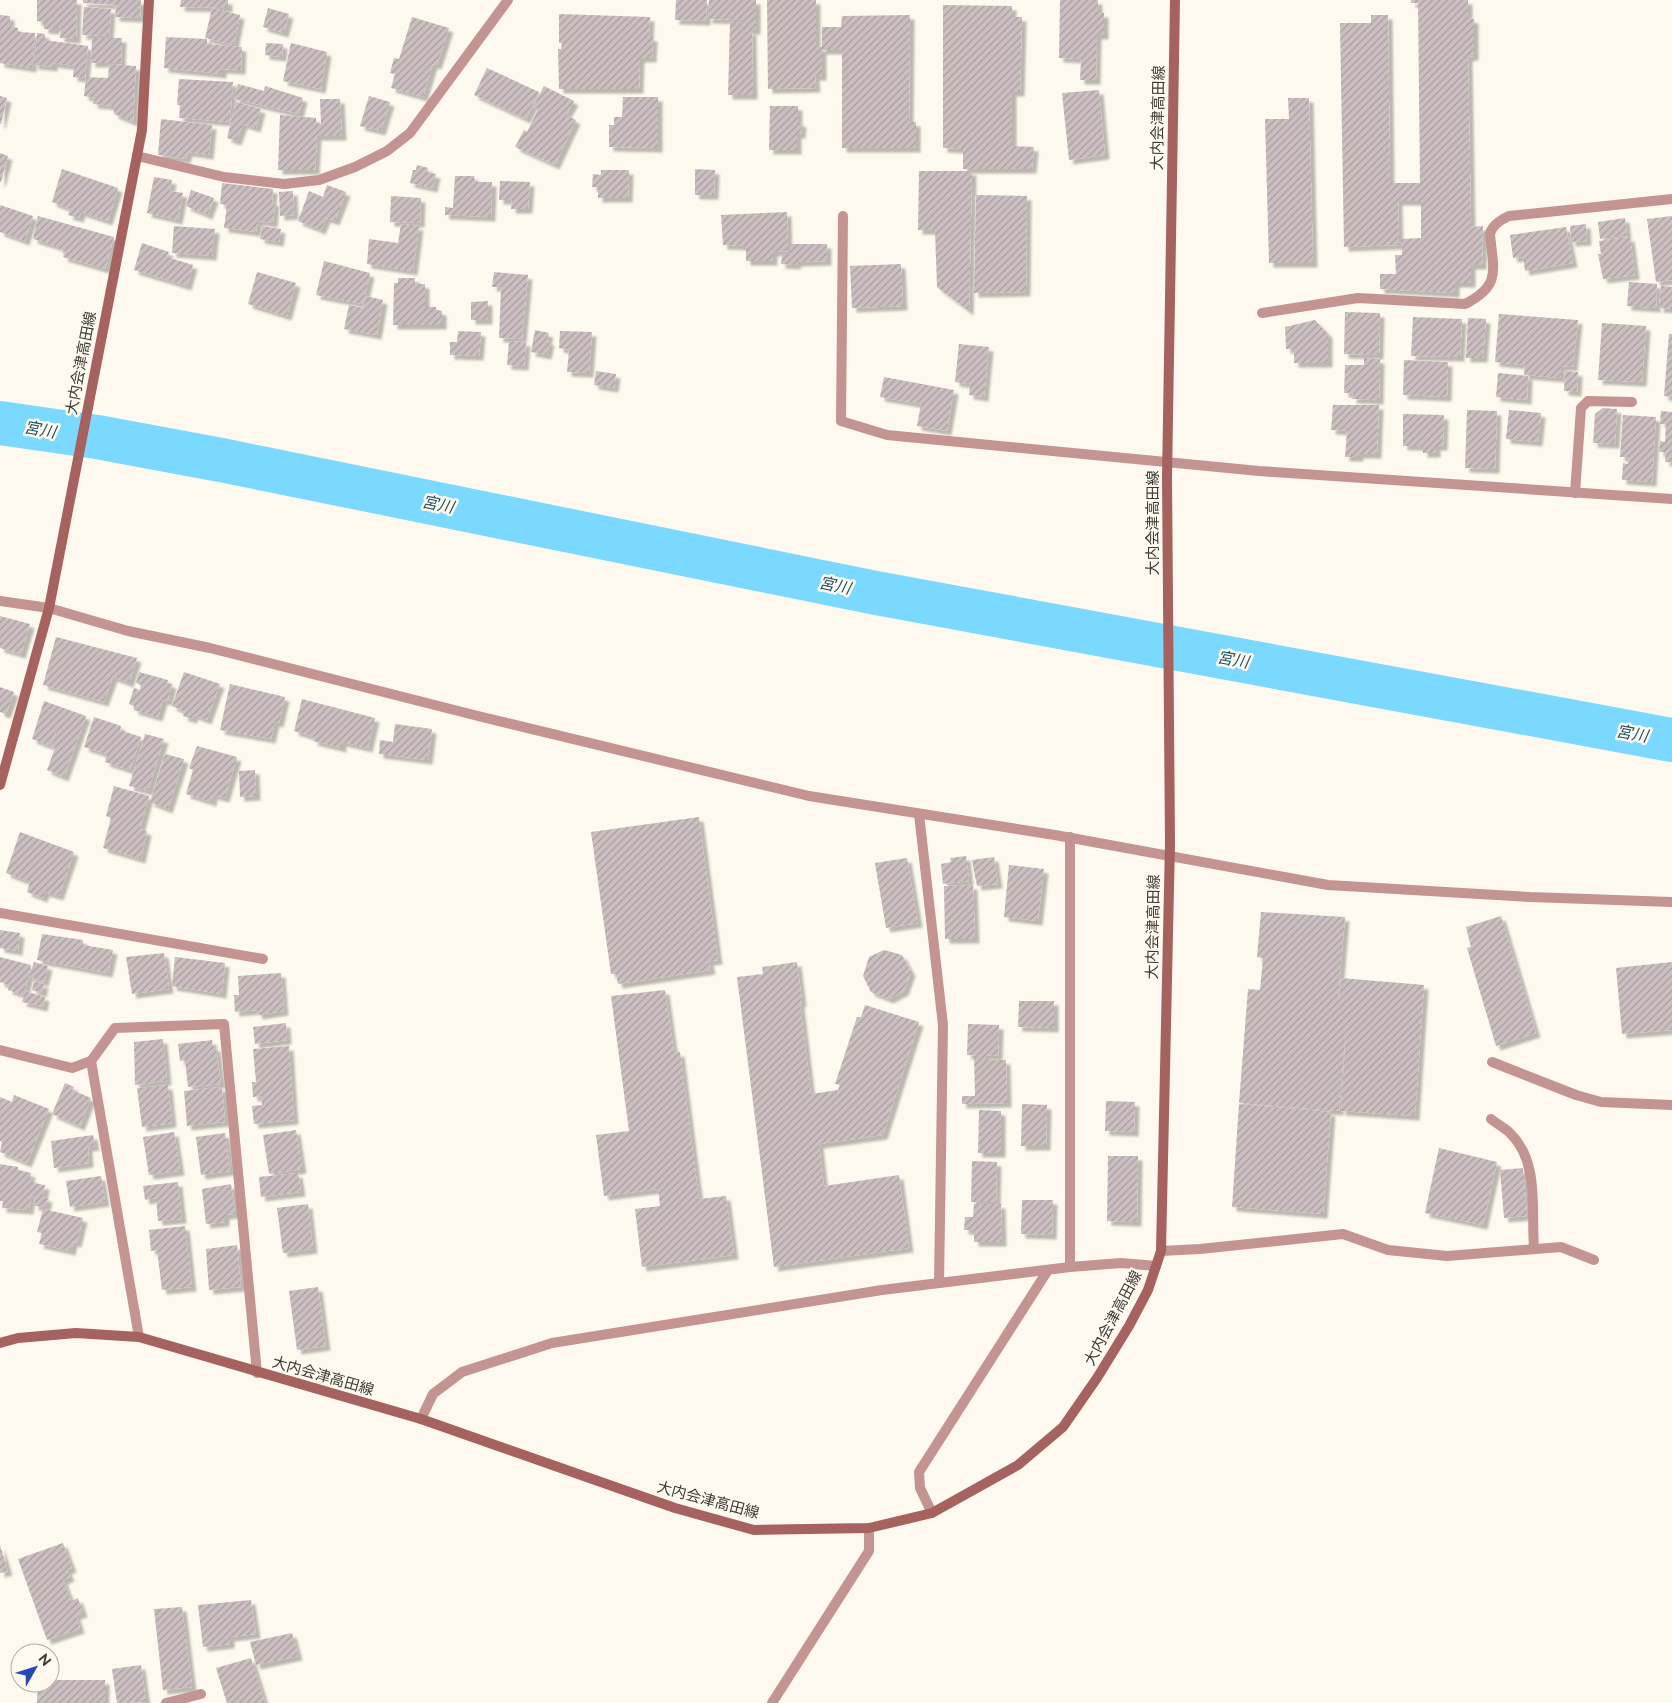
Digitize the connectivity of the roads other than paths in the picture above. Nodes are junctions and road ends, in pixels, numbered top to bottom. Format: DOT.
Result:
graph roads {
  1 [pos="149,0"];
  2 [pos="508,0"];
  3 [pos="1175,0"];
  4 [pos="137,156"];
  5 [pos="1672,199"];
  6 [pos="842,216"];
  7 [pos="1262,313"];
  8 [pos="1632,402"];
  9 [pos="1168,461"];
  10 [pos="1575,493"];
  11 [pos="1672,499"];
  12 [pos="0,601"];
  13 [pos="49,608"];
  14 [pos="0,786"];
  15 [pos="919,814"];
  16 [pos="1070,838"];
  17 [pos="1170,856"];
  18 [pos="1672,902"];
  19 [pos="0,913"];
  20 [pos="263,959"];
  21 [pos="0,1050"];
  22 [pos="91,1061"];
  23 [pos="1492,1062"];
  24 [pos="1672,1105"];
  25 [pos="1491,1119"];
  26 [pos="1534,1248"];
  27 [pos="1160,1251"];
  28 [pos="1594,1260"];
  29 [pos="1156,1266"];
  30 [pos="1070,1267"];
  31 [pos="1048,1270"];
  32 [pos="939,1283"];
  33 [pos="138,1337"];
  34 [pos="0,1343"];
  35 [pos="257,1373"];
  36 [pos="421,1419"];
  37 [pos="932,1513"];
  38 [pos="870,1528"];
  39 [pos="201,1694"];
  40 [pos="166,1703"];
  41 [pos="772,1703"];
  1 -- 4 [label="main road, 大内会津高田線"];
  2 -- 4 [label="street"];
  3 -- 9 [label="main road, 大内会津高田線"];
  4 -- 13 [label="main road, 大内会津高田線"];
  5 -- 7 [label="street"];
  6 -- 9 [label="street"];
  8 -- 10 [label="street"];
  9 -- 10 [label="street"];
  9 -- 17 [label="main road, 大内会津高田線"];
  10 -- 11 [label="street"];
  12 -- 13 [label="street"];
  13 -- 14 [label="main road, 大内会津高田線"];
  13 -- 15 [label="street"];
  15 -- 16 [label="street"];
  15 -- 32 [label="street"];
  16 -- 17 [label="street"];
  16 -- 30 [label="street"];
  17 -- 18 [label="street"];
  17 -- 27 [label="main road, 大内会津高田線"];
  19 -- 20 [label="street"];
  21 -- 22 [label="street"];
  22 -- 33 [label="street"];
  22 -- 35 [label="street"];
  23 -- 24 [label="street"];
  25 -- 26 [label="street"];
  26 -- 27 [label="street"];
  26 -- 28 [label="street"];
  27 -- 29 [label="main road, 大内会津高田線"];
  29 -- 30 [label="street"];
  29 -- 37 [label="main road, 大内会津高田線"];
  30 -- 31 [label="street"];
  31 -- 32 [label="street"];
  31 -- 37 [label="street"];
  32 -- 36 [label="street"];
  33 -- 34 [label="main road, 大内会津高田線"];
  33 -- 35 [label="main road, 大内会津高田線"];
  35 -- 36 [label="main road, 大内会津高田線"];
  36 -- 38 [label="main road, 大内会津高田線"];
  37 -- 38 [label="main road, 大内会津高田線"];
  38 -- 41 [label="street"];
  39 -- 40 [label="street"];
}
